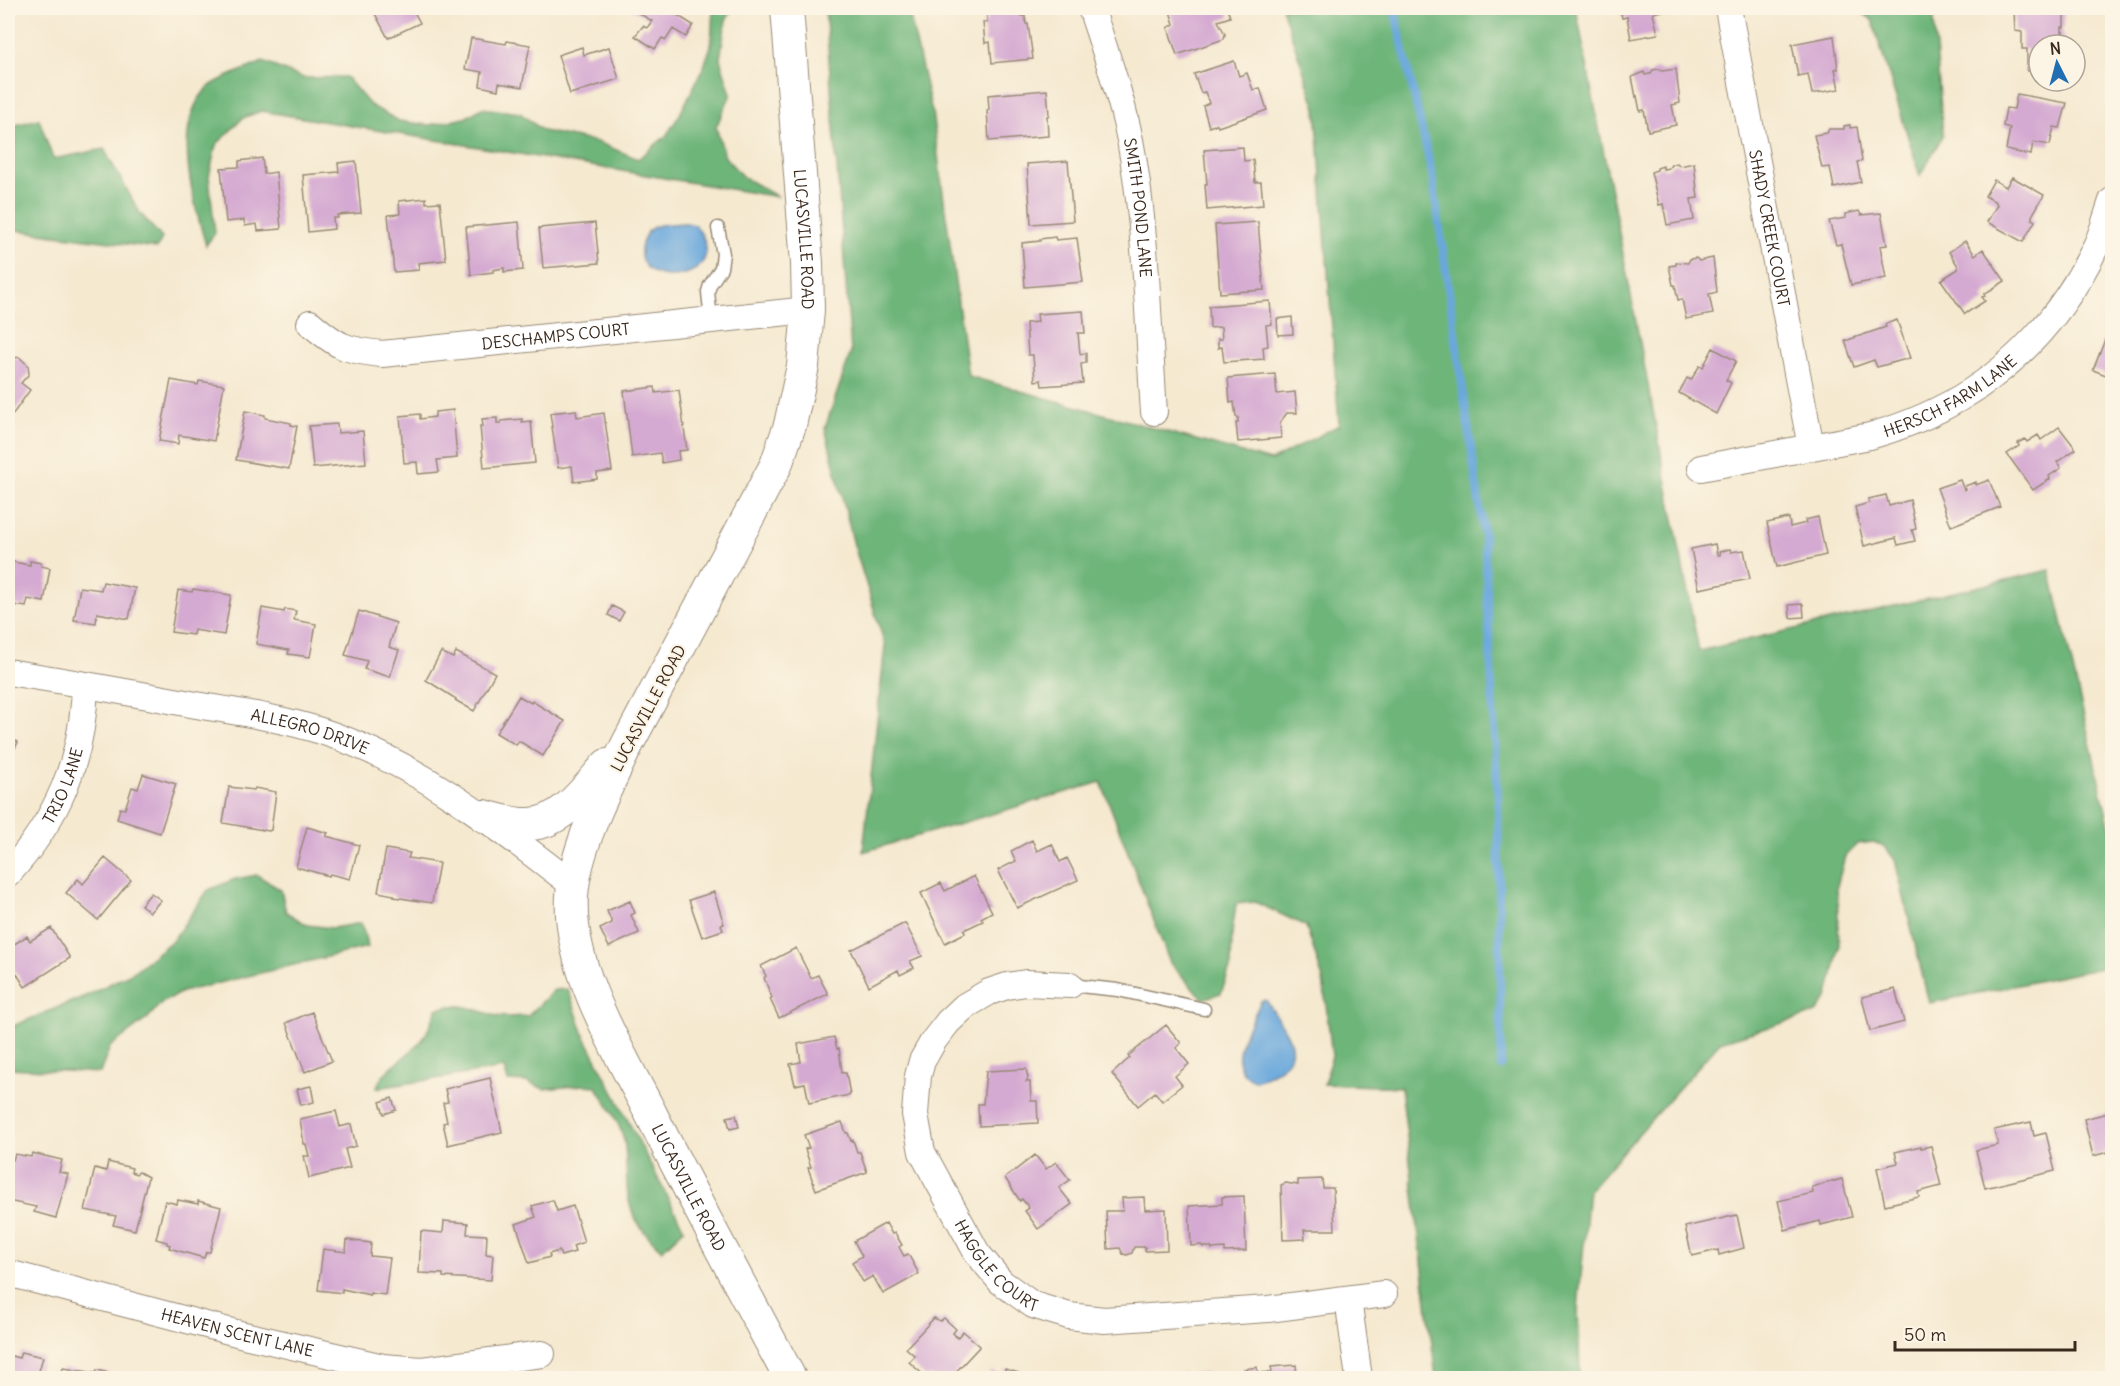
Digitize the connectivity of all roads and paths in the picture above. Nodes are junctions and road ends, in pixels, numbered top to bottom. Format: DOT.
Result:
graph roads {
  1 [pos="787,8"];
  2 [pos="1091,8"];
  3 [pos="1728,8"];
  4 [pos="2112,201"];
  5 [pos="718,228"];
  6 [pos="2105,246"];
  7 [pos="808,310"];
  8 [pos="711,320"];
  9 [pos="310,323"];
  10 [pos="1154,412"];
  11 [pos="1810,447"];
  12 [pos="1701,468"];
  13 [pos="8,672"];
  14 [pos="85,685"];
  15 [pos="628,743"];
  16 [pos="484,816"];
  17 [pos="8,874"];
  18 [pos="573,885"];
  19 [pos="1070,986"];
  20 [pos="1204,1009"];
  21 [pos="8,1273"];
  22 [pos="1384,1294"];
  23 [pos="1348,1299"];
  24 [pos="542,1354"];
  25 [pos="422,1374"];
  26 [pos="790,1378"];
  27 [pos="1359,1378"];
  1 -- 7 [label="street, LUCASVILLE ROAD"];
  2 -- 10 [label="street, SMITH POND LANE"];
  3 -- 11 [label="street, SHADY CREEK COURT"];
  4 -- 6 [label="street, HERSCH FARM LANE"];
  5 -- 8 [label="lane"];
  6 -- 11 [label="street, HERSCH FARM LANE"];
  7 -- 8 [label="street, DESCHAMPS COURT"];
  7 -- 15 [label="street, LUCASVILLE ROAD"];
  8 -- 9 [label="street, DESCHAMPS COURT"];
  11 -- 12 [label="street, HERSCH FARM LANE"];
  13 -- 14 [label="street, ALLEGRO DRIVE"];
  14 -- 16 [label="street, ALLEGRO DRIVE"];
  14 -- 17 [label="street, TRIO LANE"];
  15 -- 16 [label="street"];
  15 -- 18 [label="street, LUCASVILLE ROAD"];
  16 -- 18 [label="street, ALLEGRO DRIVE"];
  18 -- 26 [label="street, LUCASVILLE ROAD"];
  19 -- 20 [label="lane"];
  19 -- 23 [label="street, HAGGLE COURT"];
  21 -- 25 [label="street, HEAVEN SCENT LANE"];
  22 -- 23 [label="street, HAGGLE COURT"];
  23 -- 27 [label="street"];
  24 -- 25 [label="street, HEAVEN SCENT LANE"];
}
